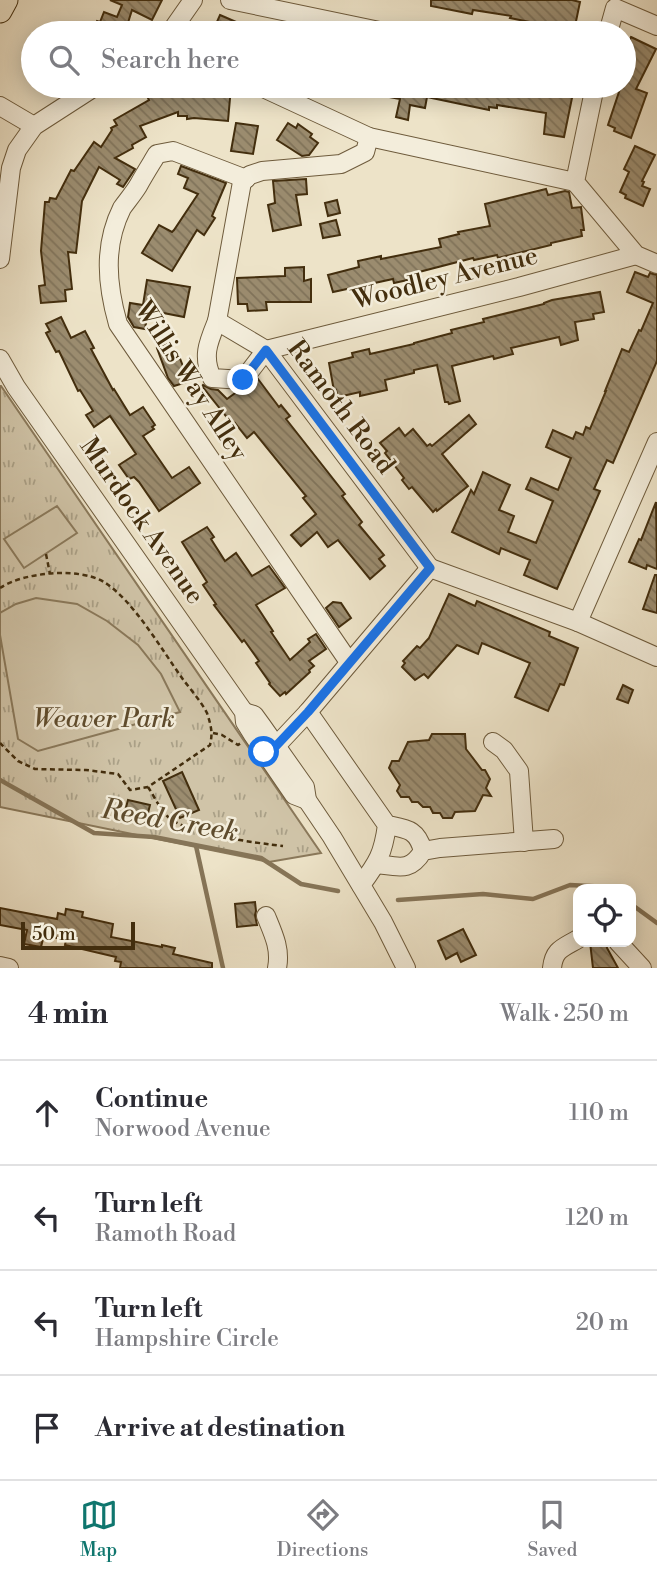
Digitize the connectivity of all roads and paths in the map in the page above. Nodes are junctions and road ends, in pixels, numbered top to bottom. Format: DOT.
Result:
graph roads {
  1 [pos="6,0"];
  2 [pos="193,0"];
  3 [pos="230,0"];
  4 [pos="0,11"];
  5 [pos="178,21"];
  6 [pos="331,21"];
  7 [pos="611,21"];
  8 [pos="657,26"];
  9 [pos="77,98"];
  10 [pos="285,98"];
  11 [pos="592,98"];
  12 [pos="0,107"];
  13 [pos="34,126"];
  14 [pos="369,137"];
  15 [pos="246,179"];
  16 [pos="575,182"];
  17 [pos="636,255"];
  18 [pos="0,259"];
  19 [pos="657,264"];
  20 [pos="217,321"];
  21 [pos="266,350"];
  22 [pos="0,359"];
  23 [pos="657,442"];
  24 [pos="47,554"];
  25 [pos="430,568"];
  26 [pos="50,574"];
  27 [pos="0,587"];
  28 [pos="578,622"];
  29 [pos="657,657"];
  30 [pos="349,662"];
  31 [pos="244,712"];
  32 [pos="308,712"];
  33 [pos="213,733"];
  34 [pos="253,735"];
  35 [pos="492,742"];
  36 [pos="0,743"];
  37 [pos="270,749"];
  38 [pos="148,787"];
  39 [pos="387,825"];
  40 [pos="554,839"];
  41 [pos="524,842"];
  42 [pos="283,846"];
  43 [pos="423,851"];
  44 [pos="377,864"];
  45 [pos="361,885"];
  46 [pos="266,916"];
  47 [pos="573,942"];
  48 [pos="623,947"];
  49 [pos="0,966"];
  50 [pos="9,968"];
  51 [pos="277,968"];
  52 [pos="405,968"];
  53 [pos="552,968"];
  54 [pos="642,968"];
  1 -- 4 [label="main road"];
  2 -- 5 [label="street"];
  3 -- 6 [label="street"];
  7 -- 8 [label="street"];
  9 -- 13 [label="street"];
  10 -- 14 [label="street"];
  11 -- 16 [label="street"];
  12 -- 13 [label="street"];
  13 -- 18 [label="street"];
  14 -- 15 [label="street"];
  14 -- 16 [label="street"];
  15 -- 20 [label="street"];
  15 -- 30 [label="street, Willis Way Alley"];
  16 -- 17 [label="street"];
  17 -- 19 [label="street"];
  17 -- 21 [label="street, Woodley Avenue"];
  20 -- 21 [label="street, Ramoth Road"];
  20 -- 21 [label="street"];
  21 -- 25 [label="street, Ramoth Road"];
  22 -- 31 [label="street, Murdock Avenue"];
  23 -- 28 [label="street"];
  24 -- 26 [label="path"];
  25 -- 28 [label="street"];
  25 -- 30 [label="street"];
  26 -- 27 [label="path"];
  26 -- 33 [label="path"];
  28 -- 29 [label="street"];
  30 -- 32 [label="street"];
  31 -- 34 [label="street, Murdock Avenue"];
  31 -- 37 [label="street, Murdock Avenue"];
  32 -- 37 [label="street"];
  32 -- 39 [label="street"];
  33 -- 34 [label="path"];
  33 -- 38 [label="path"];
  34 -- 37 [label="street, Murdock Avenue"];
  35 -- 41 [label="street"];
  36 -- 38 [label="path"];
  37 -- 45 [label="street, Murdock Avenue"];
  38 -- 42 [label="path"];
  39 -- 43 [label="street"];
  39 -- 44 [label="street"];
  40 -- 41 [label="street"];
  41 -- 43 [label="street"];
  43 -- 44 [label="street"];
  44 -- 45 [label="street"];
  45 -- 52 [label="street, Murdock Avenue"];
  46 -- 51 [label="street"];
  47 -- 53 [label="street"];
  48 -- 54 [label="street"];
  49 -- 50 [label="street"];
}
